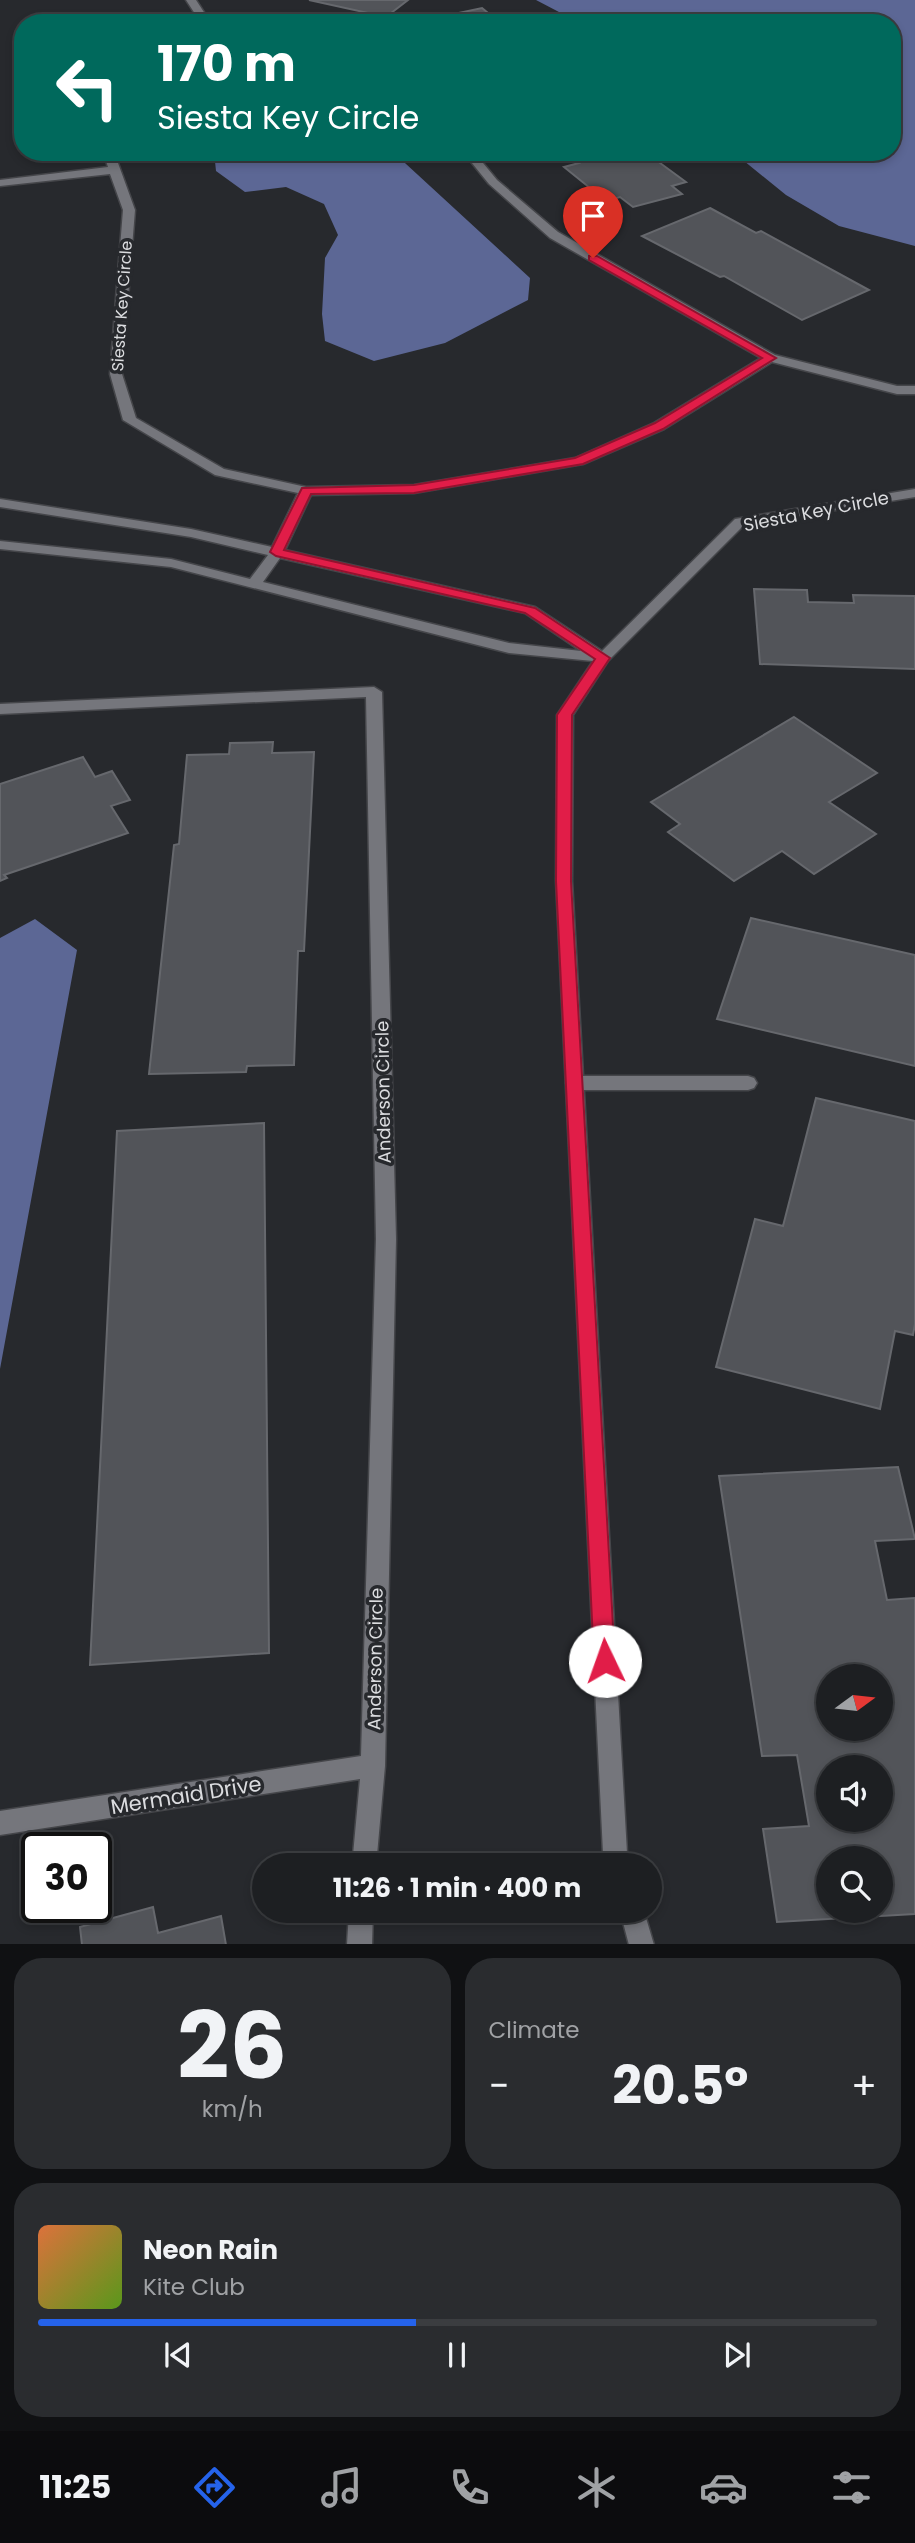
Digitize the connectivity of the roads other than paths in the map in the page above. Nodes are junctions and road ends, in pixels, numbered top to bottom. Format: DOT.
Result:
graph roads {
  1 [pos="111,161"];
  2 [pos="476,161"];
  3 [pos="114,170"];
  4 [pos="0,183"];
  5 [pos="771,358"];
  6 [pos="915,390"];
  7 [pos="306,491"];
  8 [pos="915,493"];
  9 [pos="0,503"];
  10 [pos="0,545"];
  11 [pos="276,552"];
  12 [pos="255,582"];
  13 [pos="603,658"];
  14 [pos="0,709"];
  15 [pos="575,1083"];
  16 [pos="748,1083"];
  17 [pos="373,1766"];
  18 [pos="0,1823"];
  19 [pos="365,1853"];
  20 [pos="616,1853"];
  21 [pos="360,1923"];
  22 [pos="636,1923"];
  23 [pos="359,1944"];
  24 [pos="642,1944"];
  1 -- 3 [label="street, Siesta Key Circle"];
  2 -- 5 [label="street"];
  3 -- 4 [label="street"];
  3 -- 7 [label="street, Siesta Key Circle"];
  5 -- 6 [label="street"];
  5 -- 7 [label="street, Siesta Key Circle"];
  7 -- 11 [label="street"];
  8 -- 13 [label="street, Siesta Key Circle"];
  9 -- 11 [label="street"];
  10 -- 12 [label="street"];
  11 -- 12 [label="street"];
  11 -- 13 [label="street"];
  12 -- 13 [label="street"];
  13 -- 15 [label="street, Siesta Key Circle"];
  14 -- 17 [label="street, Anderson Circle"];
  15 -- 16 [label="street"];
  15 -- 20 [label="street, Siesta Key Circle"];
  17 -- 18 [label="street, Mermaid Drive"];
  17 -- 19 [label="street, Anderson Circle"];
  21 -- 23 [label="street"];
  22 -- 24 [label="street"];
}
